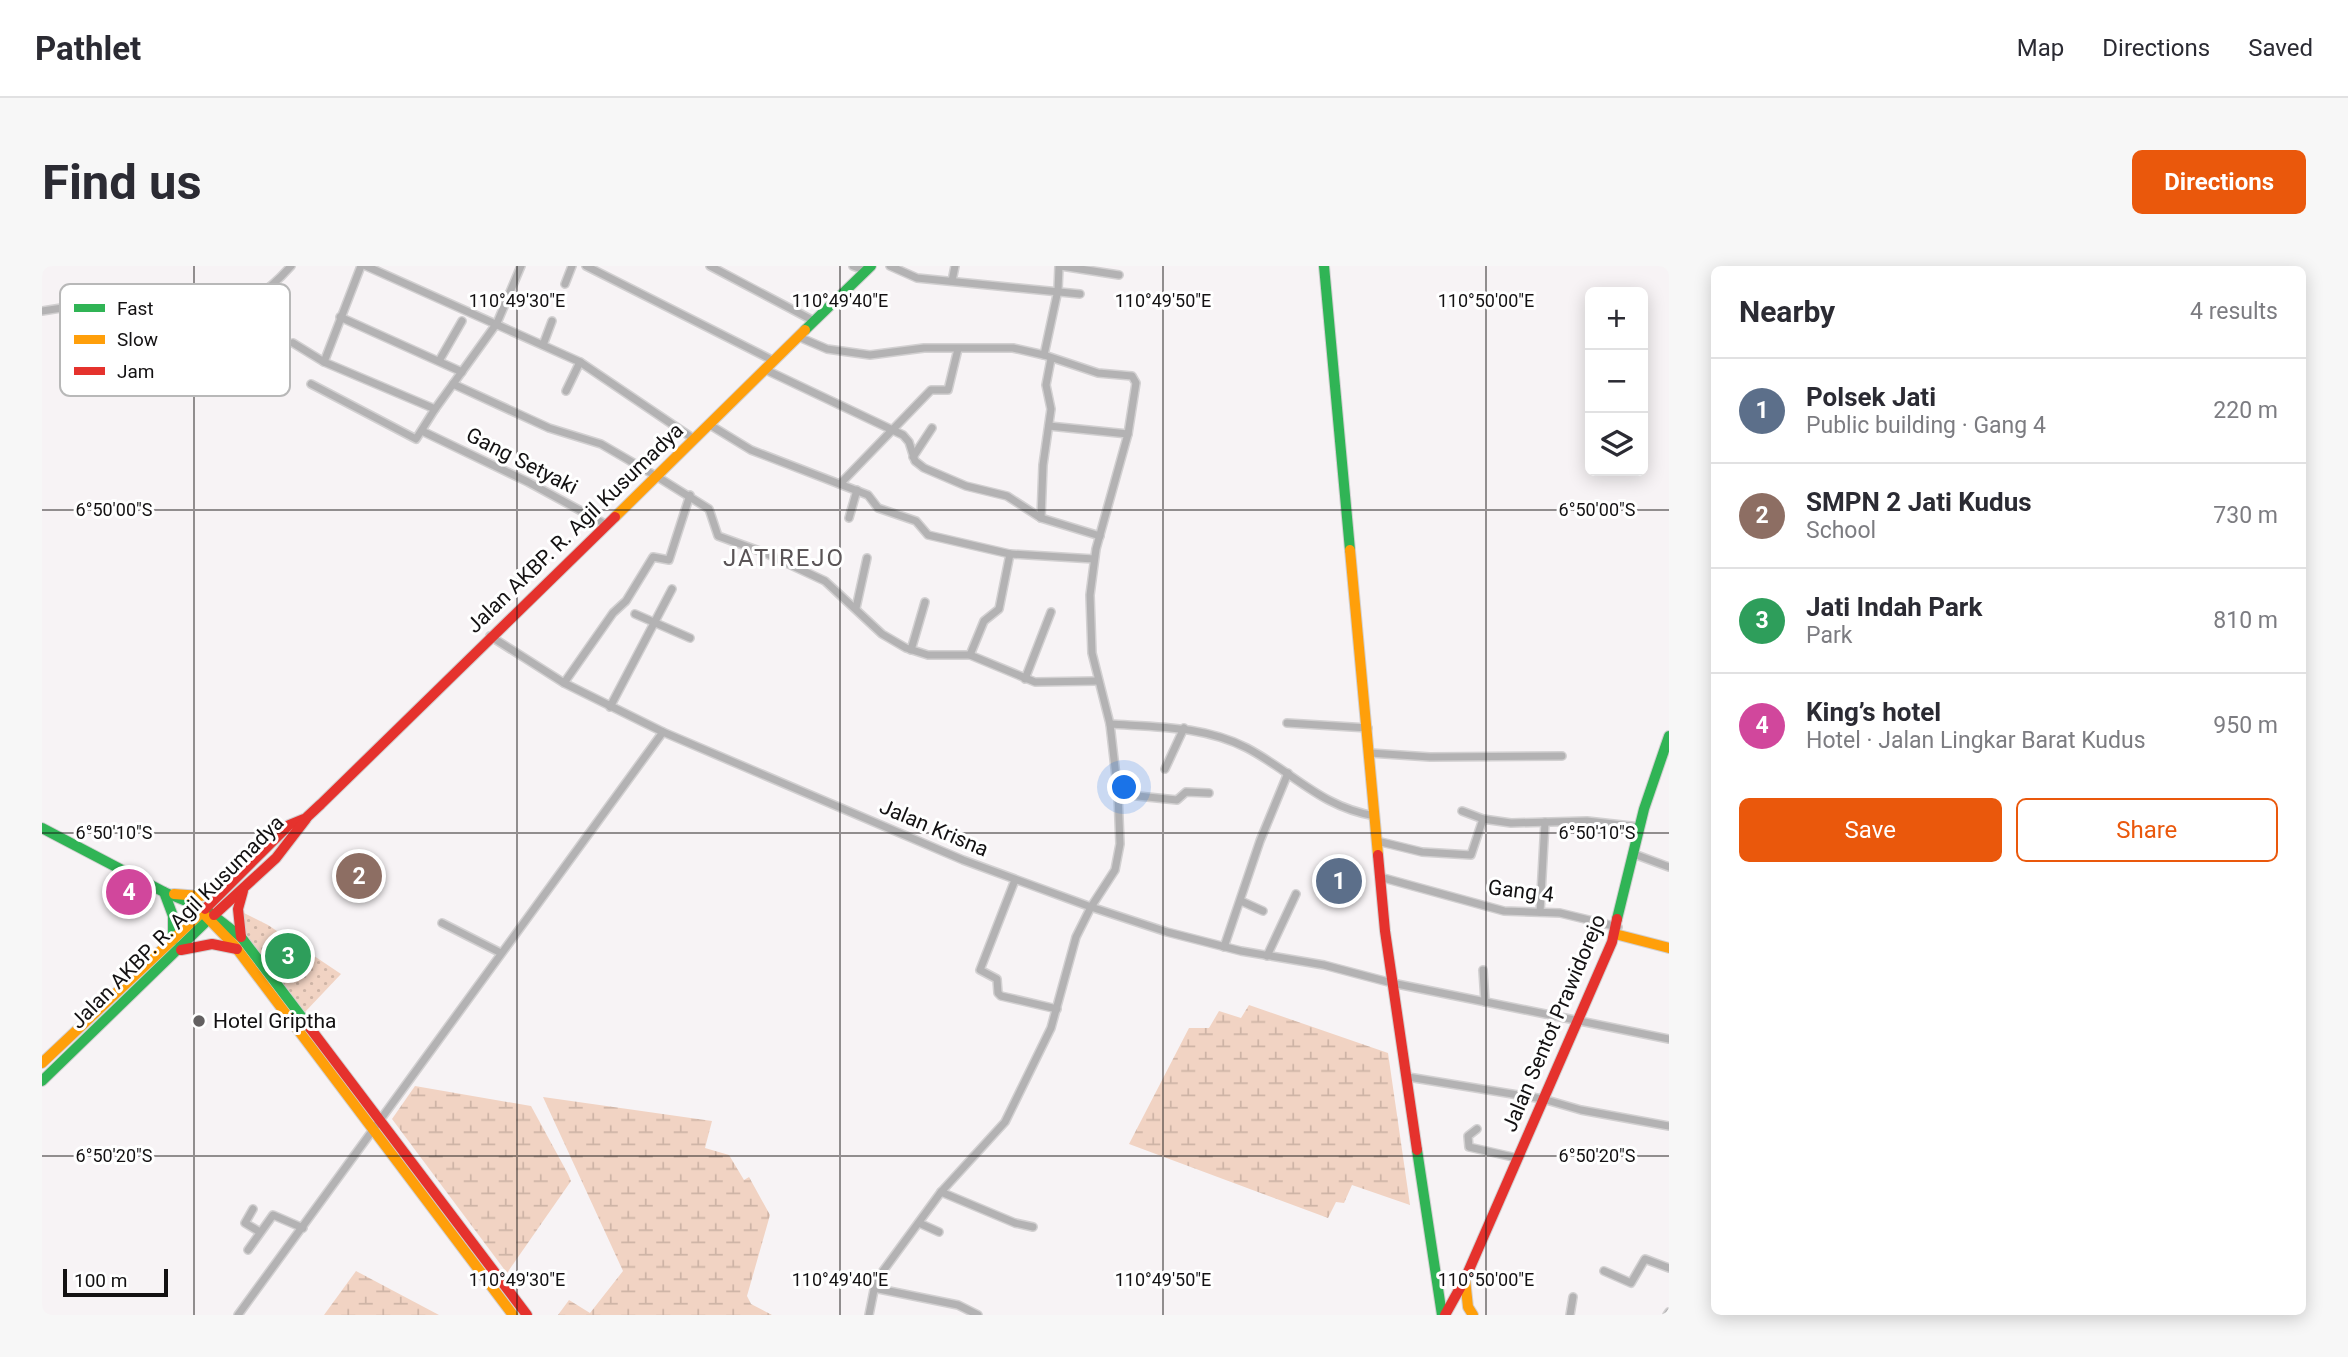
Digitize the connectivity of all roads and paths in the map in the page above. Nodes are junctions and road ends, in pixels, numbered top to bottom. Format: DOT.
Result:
graph roads {
  1 [pos="291,266"];
  2 [pos="363,266"];
  3 [pos="521,266"];
  4 [pos="572,266"];
  5 [pos="586,266"];
  6 [pos="710,266"];
  7 [pos="853,266"];
  8 [pos="890,266"];
  9 [pos="955,266"];
  10 [pos="1060,266"];
  11 [pos="1324,266"];
  12 [pos="869,268"];
  13 [pos="1119,275"];
  14 [pos="952,281"];
  15 [pos="272,284"];
  16 [pos="565,284"];
  17 [pos="1058,290"];
  18 [pos="1080,294"];
  19 [pos="60,308"];
  20 [pos="42,311"];
  21 [pos="340,317"];
  22 [pos="462,321"];
  23 [pos="552,321"];
  24 [pos="814,321"];
  25 [pos="497,323"];
  26 [pos="799,337"];
  27 [pos="293,343"];
  28 [pos="543,345"];
  29 [pos="958,349"];
  30 [pos="1048,357"];
  31 [pos="439,361"];
  32 [pos="774,361"];
  33 [pos="324,362"];
  34 [pos="580,362"];
  35 [pos="766,370"];
  36 [pos="462,372"];
  37 [pos="311,384"];
  38 [pos="453,384"];
  39 [pos="566,390"];
  40 [pos="435,409"];
  41 [pos="710,425"];
  42 [pos="1049,426"];
  43 [pos="932,428"];
  44 [pos="894,430"];
  45 [pos="422,431"];
  46 [pos="1128,434"];
  47 [pos="694,439"];
  48 [pos="913,457"];
  49 [pos="656,476"];
  50 [pos="839,484"];
  51 [pos="857,490"];
  52 [pos="690,495"];
  53 [pos="849,518"];
  54 [pos="1041,518"];
  55 [pos="604,524"];
  56 [pos="1100,536"];
  57 [pos="1010,554"];
  58 [pos="867,558"];
  59 [pos="1094,559"];
  60 [pos="672,589"];
  61 [pos="925,602"];
  62 [pos="856,608"];
  63 [pos="1051,612"];
  64 [pos="635,614"];
  65 [pos="656,625"];
  66 [pos="490,636"];
  67 [pos="690,638"];
  68 [pos="911,650"];
  69 [pos="970,655"];
  70 [pos="1025,679"];
  71 [pos="1097,681"];
  72 [pos="564,683"];
  73 [pos="610,707"];
  74 [pos="1287,723"];
  75 [pos="1110,724"];
  76 [pos="1184,728"];
  77 [pos="1368,728"];
  78 [pos="663,732"];
  79 [pos="1669,736"];
  80 [pos="1370,753"];
  81 [pos="1562,756"];
  82 [pos="1165,769"];
  83 [pos="1288,773"];
  84 [pos="1209,793"];
  85 [pos="1118,794"];
  86 [pos="1462,811"];
  87 [pos="1375,816"];
  88 [pos="306,818"];
  89 [pos="1483,819"];
  90 [pos="1545,822"];
  91 [pos="1640,827"];
  92 [pos="42,828"];
  93 [pos="1377,841"];
  94 [pos="1634,854"];
  95 [pos="1669,867"];
  96 [pos="1380,877"];
  97 [pos="1015,880"];
  98 [pos="244,887"];
  99 [pos="223,891"];
  100 [pos="164,892"];
  101 [pos="1296,894"];
  102 [pos="1241,901"];
  103 [pos="1091,907"];
  104 [pos="1263,911"];
  105 [pos="1540,912"];
  106 [pos="205,913"];
  107 [pos="442,923"];
  108 [pos="1617,930"];
  109 [pos="241,937"];
  110 [pos="173,940"];
  111 [pos="1224,947"];
  112 [pos="1669,948"];
  113 [pos="237,949"];
  114 [pos="179,950"];
  115 [pos="501,953"];
  116 [pos="1267,956"];
  117 [pos="1483,970"];
  118 [pos="1392,983"];
  119 [pos="1485,1002"];
  120 [pos="1057,1009"];
  121 [pos="1578,1021"];
  122 [pos="1669,1039"];
  123 [pos="42,1063"];
  124 [pos="1408,1077"];
  125 [pos="42,1081"];
  126 [pos="1543,1099"];
  127 [pos="376,1124"];
  128 [pos="1669,1126"];
  129 [pos="1477,1129"];
  130 [pos="1517,1158"];
  131 [pos="941,1192"];
  132 [pos="253,1209"];
  133 [pos="919,1223"];
  134 [pos="1034,1227"];
  135 [pos="303,1228"];
  136 [pos="260,1232"];
  137 [pos="939,1232"];
  138 [pos="248,1250"];
  139 [pos="1669,1268"];
  140 [pos="1604,1271"];
  141 [pos="1465,1279"];
  142 [pos="874,1288"];
  143 [pos="1573,1297"];
  144 [pos="238,1315"];
  145 [pos="513,1315"];
  146 [pos="527,1315"];
  147 [pos="869,1315"];
  148 [pos="978,1315"];
  149 [pos="1444,1315"];
  150 [pos="1473,1315"];
  151 [pos="1570,1315"];
  1 -- 15 [label="street"];
  2 -- 21 [label="street"];
  2 -- 25 [label="street"];
  3 -- 25 [label="street"];
  4 -- 16 [label="street"];
  5 -- 32 [label="street"];
  6 -- 24 [label="street"];
  7 -- 12 [label="street"];
  8 -- 14 [label="street"];
  9 -- 14 [label="street"];
  10 -- 13 [label="street"];
  10 -- 17 [label="street"];
  11 -- 77 [label="main road"];
  12 -- 24 [label="main road, Jalan AKBP. R. Agil Kusumadya"];
  14 -- 17 [label="street"];
  17 -- 18 [label="street"];
  17 -- 30 [label="street"];
  19 -- 20 [label="street"];
  21 -- 31 [label="street"];
  21 -- 33 [label="street"];
  22 -- 31 [label="street"];
  23 -- 28 [label="street"];
  24 -- 26 [label="main road, Jalan AKBP. R. Agil Kusumadya"];
  25 -- 28 [label="street"];
  25 -- 36 [label="street"];
  26 -- 29 [label="street"];
  26 -- 32 [label="main road, Jalan AKBP. R. Agil Kusumadya"];
  27 -- 33 [label="street"];
  28 -- 34 [label="street"];
  29 -- 30 [label="street"];
  29 -- 44 [label="street"];
  30 -- 42 [label="street"];
  30 -- 46 [label="street"];
  31 -- 36 [label="street"];
  32 -- 35 [label="main road, Jalan AKBP. R. Agil Kusumadya"];
  33 -- 40 [label="street"];
  34 -- 39 [label="street"];
  34 -- 47 [label="street"];
  35 -- 41 [label="main road, Jalan AKBP. R. Agil Kusumadya"];
  35 -- 44 [label="street"];
  36 -- 38 [label="street"];
  37 -- 45 [label="street, Gang Setyaki"];
  38 -- 40 [label="street"];
  38 -- 49 [label="street"];
  40 -- 45 [label="street"];
  41 -- 47 [label="main road, Jalan AKBP. R. Agil Kusumadya"];
  41 -- 50 [label="street"];
  42 -- 46 [label="street"];
  42 -- 54 [label="street"];
  43 -- 48 [label="street"];
  44 -- 48 [label="street"];
  44 -- 50 [label="street"];
  45 -- 55 [label="street, Gang Setyaki"];
  46 -- 56 [label="street"];
  47 -- 49 [label="main road, Jalan AKBP. R. Agil Kusumadya"];
  48 -- 54 [label="street"];
  49 -- 52 [label="street"];
  49 -- 55 [label="main road, Jalan AKBP. R. Agil Kusumadya"];
  50 -- 51 [label="street"];
  51 -- 53 [label="street"];
  51 -- 57 [label="street"];
  52 -- 62 [label="street"];
  52 -- 72 [label="street"];
  54 -- 56 [label="street"];
  55 -- 66 [label="main road, Jalan AKBP. R. Agil Kusumadya"];
  56 -- 59 [label="street"];
  57 -- 59 [label="street"];
  57 -- 69 [label="street"];
  58 -- 62 [label="street"];
  59 -- 71 [label="street"];
  60 -- 65 [label="street"];
  61 -- 68 [label="street"];
  62 -- 68 [label="street"];
  63 -- 70 [label="street"];
  64 -- 65 [label="street"];
  65 -- 67 [label="street"];
  65 -- 73 [label="street"];
  66 -- 72 [label="street, Jalan Krisna"];
  66 -- 88 [label="main road, Jalan AKBP. R. Agil Kusumadya"];
  68 -- 69 [label="street"];
  69 -- 70 [label="street"];
  70 -- 71 [label="street"];
  71 -- 75 [label="street"];
  72 -- 73 [label="street, Jalan Krisna"];
  73 -- 78 [label="street, Jalan Krisna"];
  74 -- 77 [label="street"];
  75 -- 76 [label="street"];
  75 -- 85 [label="street"];
  76 -- 82 [label="street"];
  76 -- 83 [label="street"];
  77 -- 80 [label="main road"];
  78 -- 97 [label="street, Jalan Krisna"];
  78 -- 115 [label="street"];
  79 -- 91 [label="main road, Jalan Sentot Prawidorejo"];
  80 -- 81 [label="street"];
  80 -- 87 [label="main road"];
  83 -- 87 [label="street"];
  83 -- 102 [label="street"];
  84 -- 85 [label="street"];
  85 -- 103 [label="street"];
  86 -- 89 [label="street"];
  87 -- 93 [label="main road"];
  88 -- 98 [label="main road, Jalan AKBP. R. Agil Kusumadya"];
  88 -- 99 [label="main road, Jalan AKBP. R. Agil Kusumadya"];
  89 -- 90 [label="street"];
  89 -- 93 [label="street"];
  90 -- 91 [label="street"];
  90 -- 105 [label="street"];
  91 -- 94 [label="main road, Jalan Sentot Prawidorejo"];
  92 -- 100 [label="main road"];
  93 -- 96 [label="main road"];
  94 -- 95 [label="street"];
  94 -- 108 [label="main road, Jalan Sentot Prawidorejo"];
  96 -- 105 [label="street, Gang 4"];
  96 -- 118 [label="main road"];
  97 -- 103 [label="street, Jalan Krisna"];
  97 -- 120 [label="street"];
  98 -- 106 [label="main road, Jalan AKBP. R. Agil Kusumadya"];
  98 -- 109 [label="main road"];
  99 -- 100 [label="main road"];
  99 -- 106 [label="main road, Jalan AKBP. R. Agil Kusumadya"];
  100 -- 106 [label="main road"];
  100 -- 110 [label="main road"];
  101 -- 116 [label="street"];
  102 -- 104 [label="street"];
  102 -- 111 [label="street"];
  103 -- 111 [label="street, Jalan Krisna"];
  103 -- 120 [label="street"];
  105 -- 108 [label="street, Gang 4"];
  106 -- 109 [label="main road"];
  106 -- 110 [label="main road, Jalan AKBP. R. Agil Kusumadya"];
  106 -- 113 [label="main road"];
  106 -- 114 [label="main road, Jalan AKBP. R. Agil Kusumadya"];
  107 -- 115 [label="street"];
  108 -- 112 [label="main road"];
  108 -- 121 [label="main road, Jalan Sentot Prawidorejo"];
  109 -- 127 [label="main road"];
  110 -- 123 [label="main road, Jalan AKBP. R. Agil Kusumadya"];
  111 -- 116 [label="street, Jalan Krisna"];
  113 -- 114 [label="main road"];
  113 -- 127 [label="main road"];
  114 -- 125 [label="main road, Jalan AKBP. R. Agil Kusumadya"];
  115 -- 127 [label="street"];
  116 -- 118 [label="street, Jalan Krisna"];
  117 -- 119 [label="street"];
  118 -- 119 [label="street, Jalan Krisna"];
  118 -- 124 [label="main road"];
  119 -- 121 [label="street, Jalan Krisna"];
  120 -- 131 [label="street"];
  121 -- 122 [label="street, Jalan Krisna"];
  121 -- 126 [label="main road, Jalan Sentot Prawidorejo"];
  124 -- 126 [label="street"];
  124 -- 149 [label="main road"];
  126 -- 128 [label="street"];
  126 -- 130 [label="main road, Jalan Sentot Prawidorejo"];
  127 -- 135 [label="street"];
  127 -- 145 [label="main road"];
  127 -- 146 [label="main road"];
  129 -- 130 [label="street"];
  130 -- 141 [label="main road, Jalan Sentot Prawidorejo"];
  131 -- 133 [label="street"];
  131 -- 134 [label="street"];
  132 -- 136 [label="street"];
  133 -- 137 [label="street"];
  133 -- 142 [label="street"];
  135 -- 136 [label="street"];
  135 -- 144 [label="street"];
  136 -- 138 [label="street"];
  139 -- 140 [label="street"];
  141 -- 149 [label="main road, Jalan Sentot Prawidorejo"];
  141 -- 150 [label="main road"];
  142 -- 147 [label="street"];
  142 -- 148 [label="street"];
  143 -- 151 [label="street"];
}
